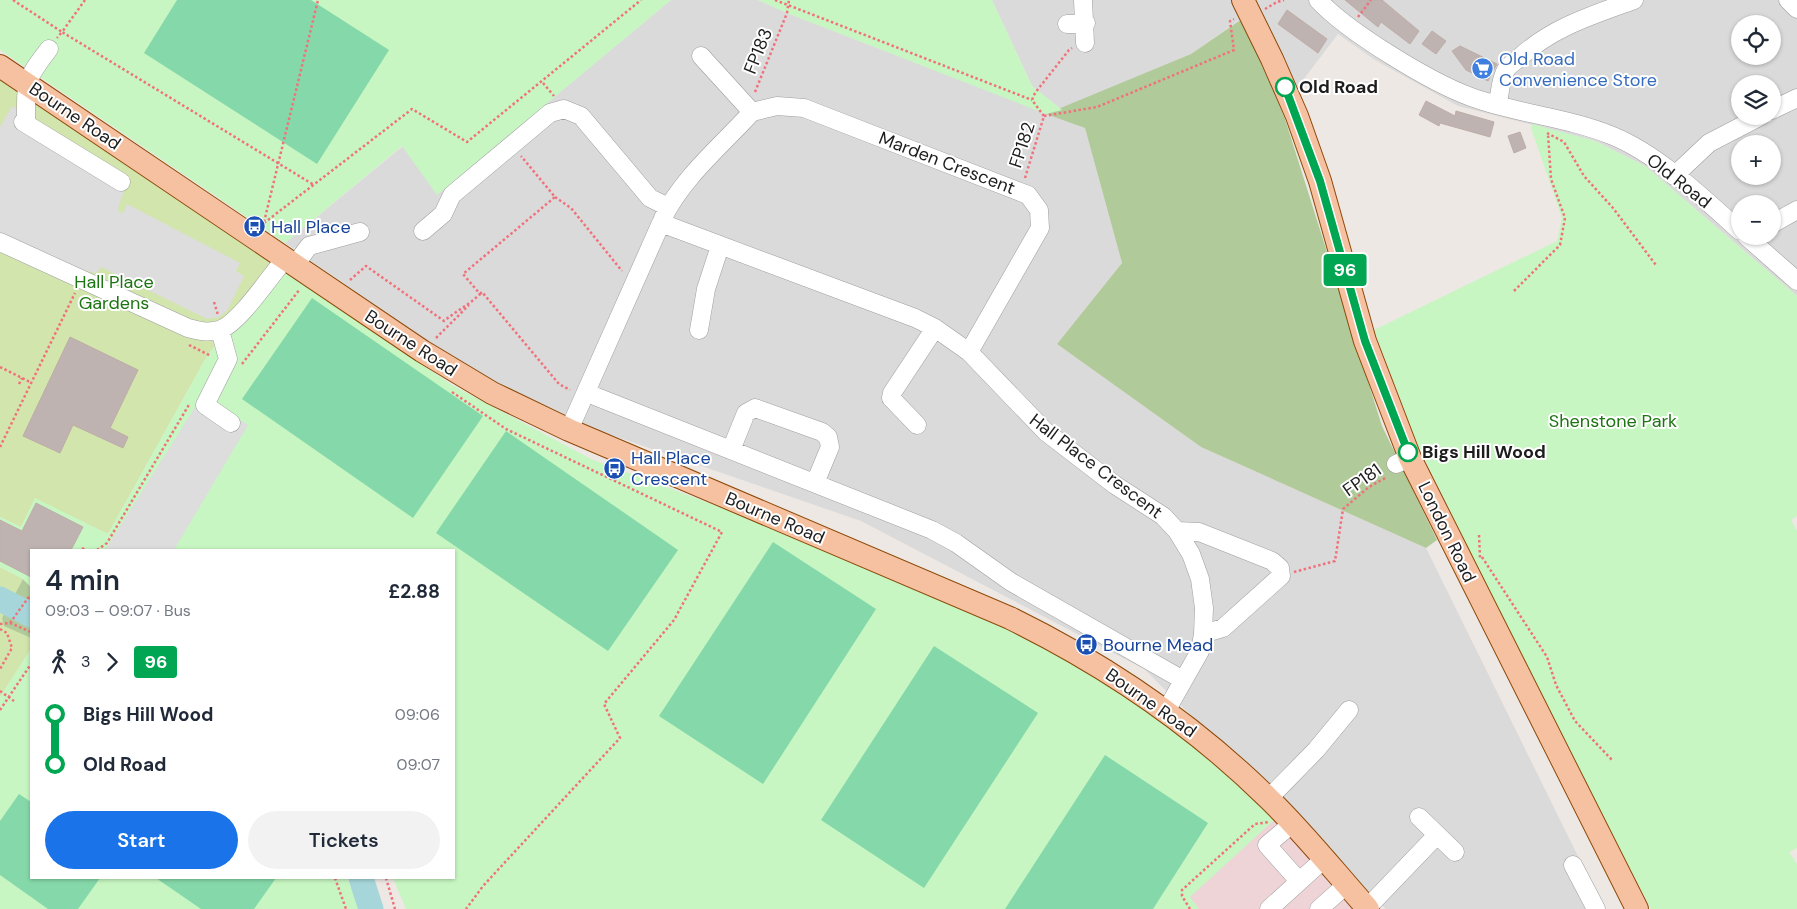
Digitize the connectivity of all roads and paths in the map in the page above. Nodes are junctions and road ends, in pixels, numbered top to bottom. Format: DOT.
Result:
graph roads {
  1 [pos="13,0"];
  2 [pos="85,0"];
  3 [pos="318,0"];
  4 [pos="642,0"];
  5 [pos="776,0"];
  6 [pos="789,0"];
  7 [pos="1083,0"];
  8 [pos="1242,0"];
  9 [pos="1318,0"];
  10 [pos="1371,0"];
  11 [pos="1634,0"];
  12 [pos="1788,0"];
  13 [pos="789,6"];
  14 [pos="1797,9"];
  15 [pos="1230,21"];
  16 [pos="1086,23"];
  17 [pos="1067,24"];
  18 [pos="1350,27"];
  19 [pos="62,32"];
  20 [pos="1085,43"];
  21 [pos="48,49"];
  22 [pos="701,56"];
  23 [pos="0,66"];
  24 [pos="543,82"];
  25 [pos="26,84"];
  26 [pos="556,98"];
  27 [pos="1797,98"];
  28 [pos="1032,100"];
  29 [pos="1498,104"];
  30 [pos="1781,106"];
  31 [pos="752,112"];
  32 [pos="1541,114"];
  33 [pos="1044,116"];
  34 [pos="1744,125"];
  35 [pos="1548,134"];
  36 [pos="511,144"];
  37 [pos="278,163"];
  38 [pos="1674,176"];
  39 [pos="122,182"];
  40 [pos="314,185"];
  41 [pos="1020,192"];
  42 [pos="555,197"];
  43 [pos="668,207"];
  44 [pos="1797,210"];
  45 [pos="1781,219"];
  46 [pos="1731,222"];
  47 [pos="660,223"];
  48 [pos="258,230"];
  49 [pos="423,231"];
  50 [pos="360,232"];
  51 [pos="0,242"];
  52 [pos="1759,245"];
  53 [pos="720,246"];
  54 [pos="290,262"];
  55 [pos="1656,265"];
  56 [pos="1797,281"];
  57 [pos="633,284"];
  58 [pos="76,291"];
  59 [pos="1514,291"];
  60 [pos="308,293"];
  61 [pos="336,293"];
  62 [pos="480,294"];
  63 [pos="470,304"];
  64 [pos="449,326"];
  65 [pos="935,328"];
  66 [pos="220,330"];
  67 [pos="699,330"];
  68 [pos="969,352"];
  69 [pos="0,367"];
  70 [pos="240,367"];
  71 [pos="22,378"];
  72 [pos="32,383"];
  73 [pos="19,384"];
  74 [pos="448,389"];
  75 [pos="586,396"];
  76 [pos="199,402"];
  77 [pos="231,423"];
  78 [pos="917,425"];
  79 [pos="569,430"];
  80 [pos="0,447"];
  81 [pos="731,450"];
  82 [pos="1407,462"];
  83 [pos="815,483"];
  84 [pos="1177,531"];
  85 [pos="99,549"];
  86 [pos="1482,557"];
  87 [pos="1281,576"];
  88 [pos="29,597"];
  89 [pos="10,623"];
  90 [pos="0,624"];
  91 [pos="0,629"];
  92 [pos="30,632"];
  93 [pos="1203,634"];
  94 [pos="30,666"];
  95 [pos="0,669"];
  96 [pos="1184,680"];
  97 [pos="0,691"];
  98 [pos="9,697"];
  99 [pos="14,701"];
  100 [pos="0,710"];
  101 [pos="1349,710"];
  102 [pos="1166,711"];
  103 [pos="1612,760"];
  104 [pos="1269,798"];
  105 [pos="1419,817"];
  106 [pos="1268,822"];
  107 [pos="1292,823"];
  108 [pos="1437,835"];
  109 [pos="1455,852"];
  110 [pos="1324,859"];
  111 [pos="1572,865"];
  112 [pos="335,879"];
  113 [pos="386,879"];
  114 [pos="1299,881"];
  115 [pos="1346,885"];
  116 [pos="346,909"];
  117 [pos="395,909"];
  118 [pos="466,909"];
  119 [pos="1190,909"];
  120 [pos="1269,909"];
  121 [pos="1319,909"];
  122 [pos="1367,909"];
  123 [pos="1596,909"];
  124 [pos="1637,909"];
  1 -- 19 [label="path"];
  2 -- 19 [label="path"];
  3 -- 37 [label="path"];
  4 -- 24 [label="path"];
  5 -- 13 [label="path"];
  6 -- 13 [label="path, FP183"];
  7 -- 16 [label="street"];
  8 -- 82 [label="main road, London Road"];
  9 -- 18 [label="street, Old Road"];
  10 -- 18 [label="path"];
  11 -- 29 [label="street"];
  12 -- 14 [label="street"];
  13 -- 28 [label="path"];
  13 -- 31 [label="path, FP183"];
  15 -- 33 [label="path"];
  16 -- 17 [label="street"];
  16 -- 20 [label="street"];
  18 -- 29 [label="street, Old Road"];
  19 -- 37 [label="path"];
  20 -- 28 [label="path, FP182"];
  21 -- 25 [label="street"];
  22 -- 31 [label="street"];
  23 -- 25 [label="main road, Bourne Road"];
  24 -- 26 [label="path"];
  24 -- 40 [label="path"];
  25 -- 39 [label="street"];
  25 -- 48 [label="main road, Bourne Road"];
  27 -- 30 [label="street"];
  28 -- 33 [label="path, FP182"];
  29 -- 32 [label="street, Old Road"];
  31 -- 41 [label="street, Marden Crescent"];
  31 -- 43 [label="street"];
  32 -- 35 [label="path"];
  32 -- 38 [label="street, Old Road"];
  33 -- 41 [label="path, FP182"];
  34 -- 38 [label="street"];
  35 -- 55 [label="path"];
  35 -- 59 [label="path"];
  36 -- 42 [label="path"];
  36 -- 43 [label="street"];
  36 -- 49 [label="street"];
  37 -- 40 [label="path"];
  37 -- 48 [label="path"];
  38 -- 46 [label="street, Old Road"];
  40 -- 48 [label="path"];
  41 -- 68 [label="street, Marden Crescent"];
  42 -- 57 [label="path"];
  42 -- 62 [label="path"];
  43 -- 47 [label="street"];
  44 -- 45 [label="street"];
  47 -- 53 [label="street, Hall Place Crescent"];
  47 -- 57 [label="street"];
  48 -- 54 [label="main road, Bourne Road"];
  50 -- 54 [label="street"];
  51 -- 66 [label="street"];
  52 -- 56 [label="street, Old Road"];
  53 -- 65 [label="street, Hall Place Crescent"];
  53 -- 67 [label="street"];
  54 -- 61 [label="main road, Bourne Road"];
  54 -- 66 [label="street"];
  57 -- 75 [label="street"];
  58 -- 72 [label="path"];
  60 -- 70 [label="path"];
  61 -- 63 [label="path"];
  61 -- 79 [label="main road, Bourne Road"];
  62 -- 63 [label="path"];
  62 -- 75 [label="path"];
  63 -- 64 [label="path"];
  65 -- 68 [label="street, Hall Place Crescent"];
  65 -- 78 [label="street"];
  66 -- 76 [label="street"];
  68 -- 84 [label="street, Hall Place Crescent"];
  69 -- 71 [label="path"];
  71 -- 72 [label="path"];
  71 -- 73 [label="path"];
  72 -- 80 [label="path"];
  74 -- 118 [label="path"];
  75 -- 79 [label="street"];
  75 -- 81 [label="street"];
  76 -- 77 [label="street"];
  76 -- 85 [label="path"];
  79 -- 102 [label="main road, Bourne Road"];
  81 -- 83 [label="street"];
  81 -- 83 [label="street"];
  82 -- 87 [label="path, FP181"];
  82 -- 124 [label="main road, London Road"];
  83 -- 96 [label="street"];
  84 -- 87 [label="street, Hall Place Crescent"];
  84 -- 93 [label="street, Hall Place Crescent"];
  86 -- 103 [label="path"];
  87 -- 93 [label="street"];
  88 -- 89 [label="path"];
  89 -- 90 [label="path"];
  89 -- 92 [label="path"];
  91 -- 95 [label="path"];
  93 -- 96 [label="street, Hall Place Crescent"];
  94 -- 98 [label="path"];
  96 -- 102 [label="street, Hall Place Crescent"];
  97 -- 98 [label="path"];
  98 -- 99 [label="path"];
  98 -- 100 [label="path"];
  101 -- 104 [label="street"];
  102 -- 104 [label="main road, Bourne Road"];
  104 -- 107 [label="main road, Bourne Road"];
  105 -- 108 [label="street"];
  106 -- 119 [label="path"];
  107 -- 110 [label="main road, Bourne Road"];
  107 -- 114 [label="street"];
  108 -- 109 [label="street"];
  108 -- 122 [label="street"];
  110 -- 114 [label="street"];
  110 -- 115 [label="main road, Bourne Road"];
  111 -- 123 [label="street"];
  112 -- 116 [label="path"];
  113 -- 117 [label="path"];
  114 -- 120 [label="street"];
  115 -- 121 [label="street"];
  115 -- 122 [label="main road, Bourne Road"];
}
